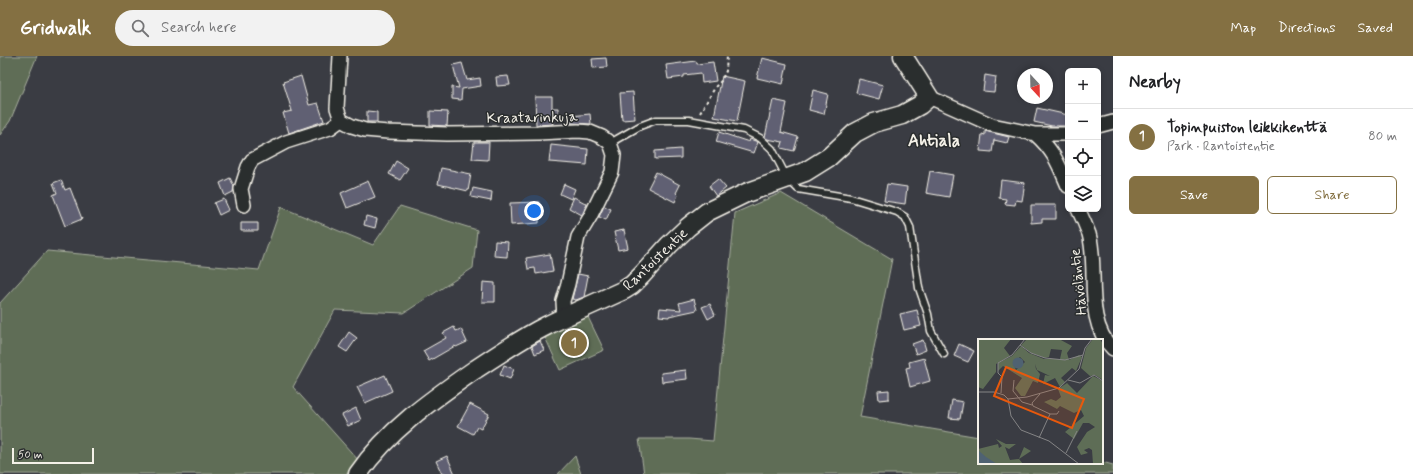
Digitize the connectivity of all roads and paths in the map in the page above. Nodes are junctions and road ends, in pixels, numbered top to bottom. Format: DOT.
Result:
graph roads {
  1 [pos="340,56"];
  2 [pos="727,56"];
  3 [pos="903,56"];
  4 [pos="929,97"];
  5 [pos="340,120"];
  6 [pos="696,122"];
  7 [pos="1113,122"];
  8 [pos="1101,125"];
  9 [pos="1035,134"];
  10 [pos="1065,135"];
  11 [pos="1065,138"];
  12 [pos="610,143"];
  13 [pos="1055,156"];
  14 [pos="787,178"];
  15 [pos="1065,179"];
  16 [pos="244,205"];
  17 [pos="1079,212"];
  18 [pos="564,318"];
  19 [pos="1113,349"];
  20 [pos="944,354"];
  21 [pos="358,474"];
  1 -- 5 [label="street"];
  2 -- 6 [label="path"];
  3 -- 4 [label="street"];
  4 -- 9 [label="street"];
  4 -- 14 [label="street, Rantoistentie"];
  5 -- 12 [label="street, Kraatarinkuja"];
  5 -- 16 [label="street"];
  6 -- 12 [label="lane"];
  6 -- 14 [label="lane"];
  7 -- 8 [label="street"];
  9 -- 10 [label="street"];
  9 -- 13 [label="street"];
  11 -- 13 [label="street"];
  12 -- 18 [label="street"];
  13 -- 15 [label="street"];
  14 -- 18 [label="street, Rantoistentie"];
  14 -- 20 [label="lane"];
  17 -- 19 [label="street, Hävöläntie"];
  18 -- 21 [label="street, Rantoistentie"];
}
